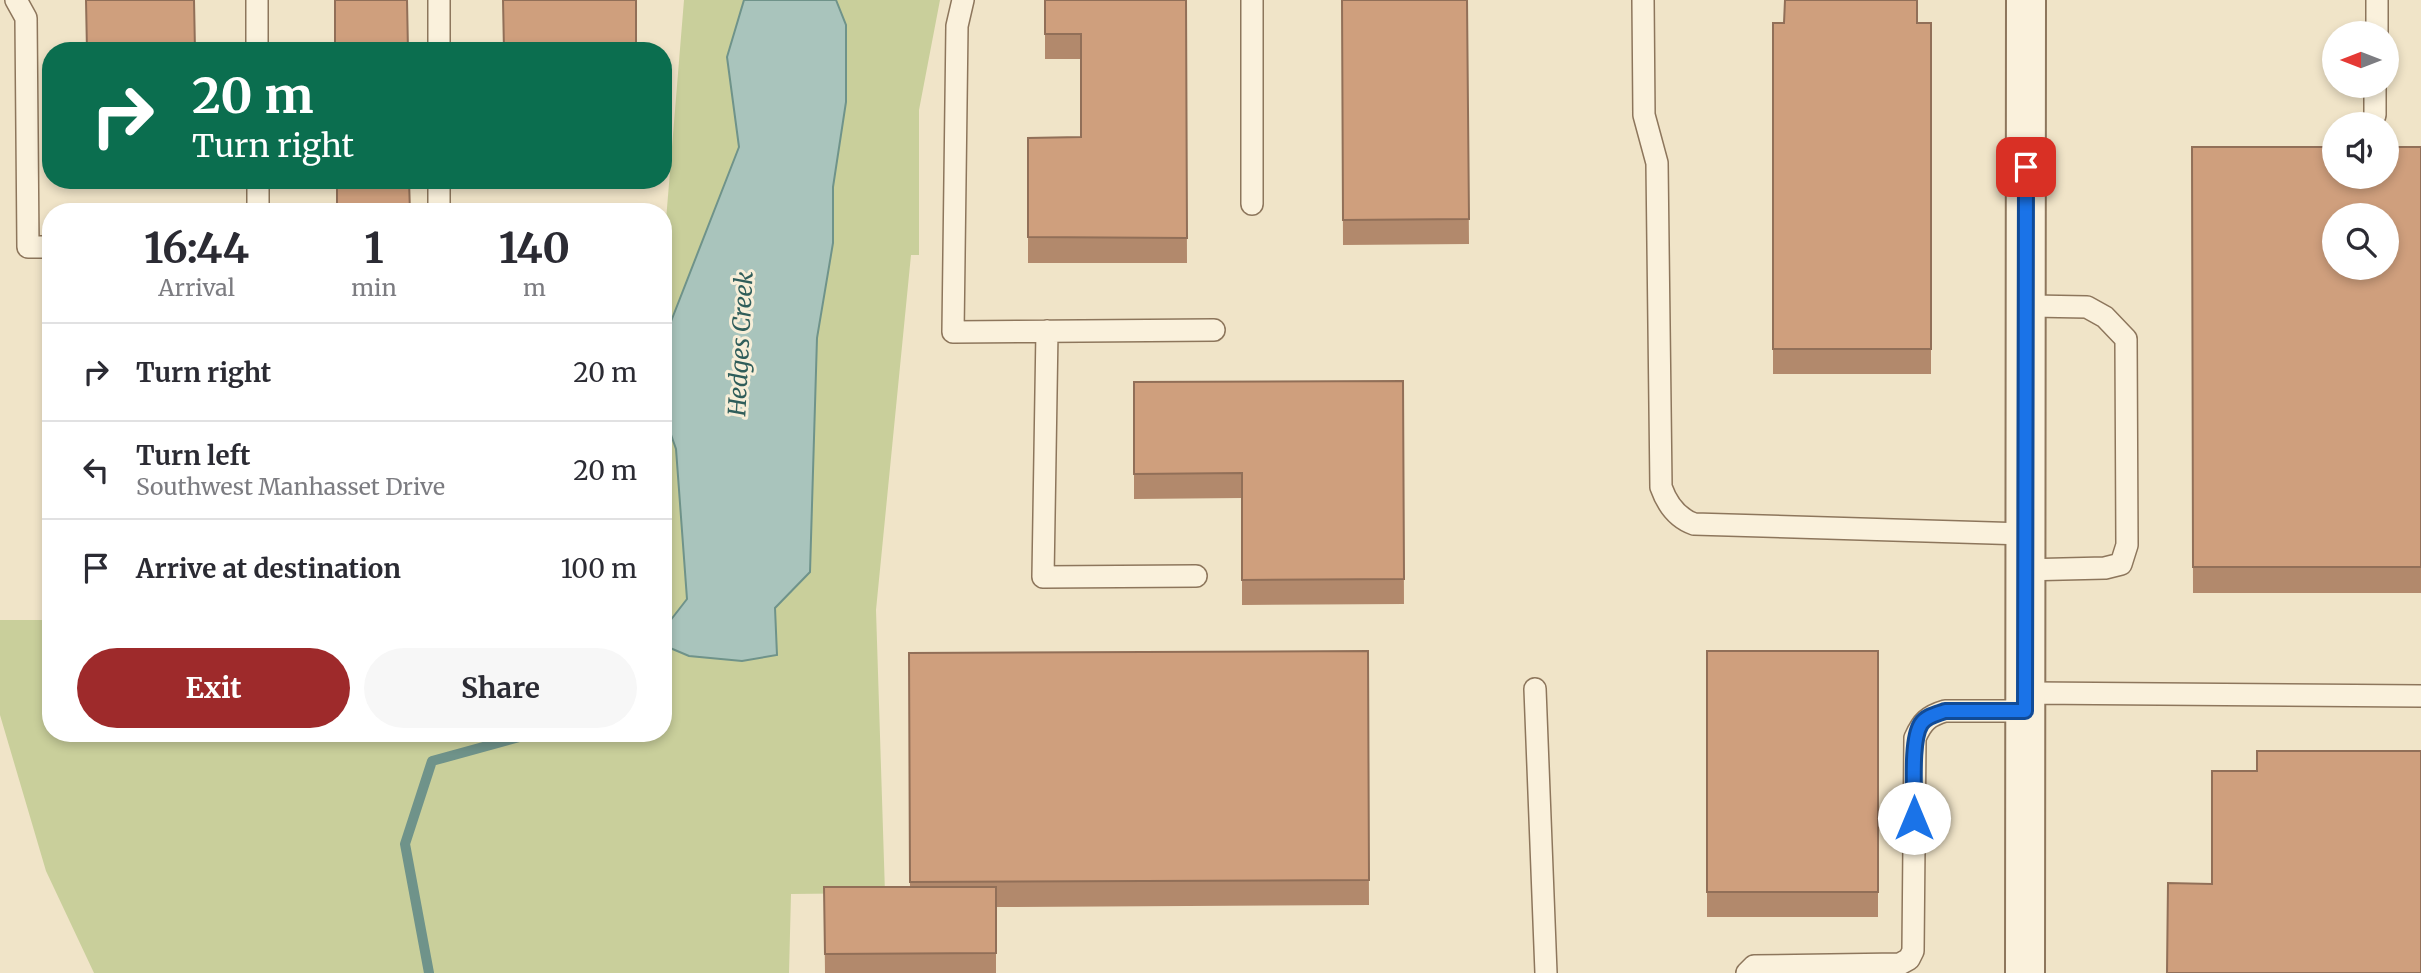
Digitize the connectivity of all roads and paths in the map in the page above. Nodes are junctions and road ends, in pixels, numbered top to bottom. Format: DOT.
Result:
graph roads {
  1 [pos="16,0"];
  2 [pos="257,0"];
  3 [pos="439,0"];
  4 [pos="963,0"];
  5 [pos="1252,0"];
  6 [pos="1643,0"];
  7 [pos="2026,0"];
  8 [pos="2377,0"];
  9 [pos="2376,21"];
  10 [pos="257,42"];
  11 [pos="439,42"];
  12 [pos="1252,204"];
  13 [pos="42,247"];
  14 [pos="2025,306"];
  15 [pos="1214,330"];
  16 [pos="1047,331"];
  17 [pos="2025,552"];
  18 [pos="1196,576"];
  19 [pos="1535,689"];
  20 [pos="2421,696"];
  21 [pos="2025,702"];
  22 [pos="1546,973"];
  23 [pos="1746,973"];
  24 [pos="2025,973"];
  1 -- 13 [label="lane"];
  2 -- 10 [label="lane"];
  3 -- 11 [label="lane"];
  4 -- 16 [label="lane"];
  5 -- 12 [label="lane"];
  6 -- 17 [label="lane"];
  7 -- 14 [label="street"];
  8 -- 9 [label="lane"];
  14 -- 17 [label="street"];
  14 -- 17 [label="lane"];
  15 -- 16 [label="lane"];
  16 -- 18 [label="lane"];
  17 -- 21 [label="street"];
  19 -- 22 [label="lane"];
  20 -- 21 [label="lane"];
  21 -- 23 [label="lane"];
  21 -- 24 [label="street"];
}
